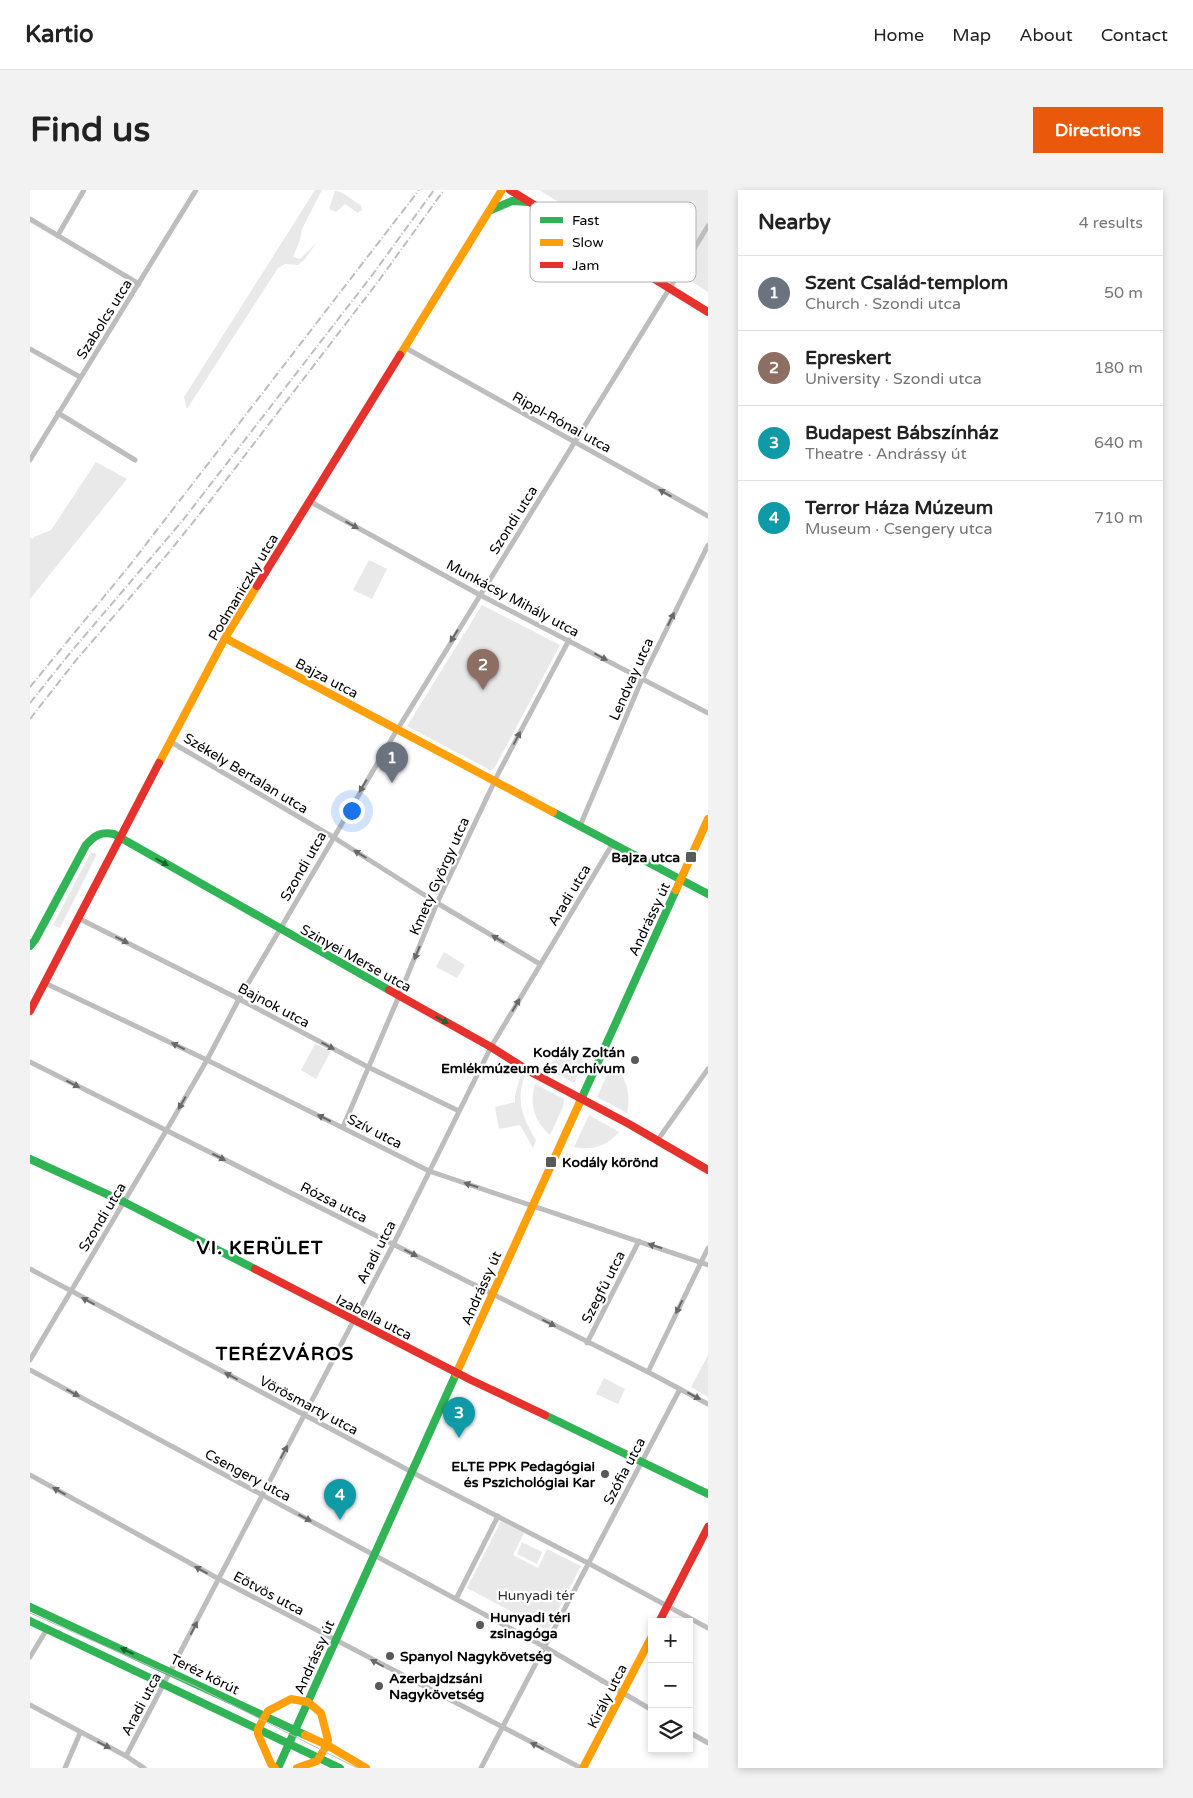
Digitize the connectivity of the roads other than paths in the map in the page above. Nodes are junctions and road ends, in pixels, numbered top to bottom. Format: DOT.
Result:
graph roads {
  1 [pos="84,190"];
  2 [pos="196,190"];
  3 [pos="502,190"];
  4 [pos="510,190"];
  5 [pos="529,202"];
  6 [pos="490,211"];
  7 [pos="30,219"];
  8 [pos="708,226"];
  9 [pos="58,235"];
  10 [pos="696,245"];
  11 [pos="659,282"];
  12 [pos="673,282"];
  13 [pos="139,284"];
  14 [pos="669,288"];
  15 [pos="708,312"];
  16 [pos="404,347"];
  17 [pos="30,350"];
  18 [pos="80,377"];
  19 [pos="58,413"];
  20 [pos="574,442"];
  21 [pos="30,460"];
  22 [pos="135,460"];
  23 [pos="309,501"];
  24 [pos="708,516"];
  25 [pos="708,545"];
  26 [pos="480,595"];
  27 [pos="225,638"];
  28 [pos="569,640"];
  29 [pos="642,679"];
  30 [pos="708,713"];
  31 [pos="397,730"];
  32 [pos="171,742"];
  33 [pos="495,781"];
  34 [pos="708,818"];
  35 [pos="580,826"];
  36 [pos="333,837"];
  37 [pos="120,838"];
  38 [pos="613,843"];
  39 [pos="681,879"];
  40 [pos="708,894"];
  41 [pos="437,903"];
  42 [pos="78,918"];
  43 [pos="280,929"];
  44 [pos="30,946"];
  45 [pos="540,964"];
  46 [pos="45,983"];
  47 [pos="399,996"];
  48 [pos="239,999"];
  49 [pos="30,1011"];
  50 [pos="491,1047"];
  51 [pos="207,1060"];
  52 [pos="30,1062"];
  53 [pos="368,1067"];
  54 [pos="708,1069"];
  55 [pos="581,1099"];
  56 [pos="459,1111"];
  57 [pos="343,1127"];
  58 [pos="166,1131"];
  59 [pos="657,1141"];
  60 [pos="30,1159"];
  61 [pos="708,1170"];
  62 [pos="429,1171"];
  63 [pos="124,1202"];
  64 [pos="532,1206"];
  65 [pos="639,1241"];
  66 [pos="393,1245"];
  67 [pos="708,1248"];
  68 [pos="701,1262"];
  69 [pos="708,1265"];
  70 [pos="30,1269"];
  71 [pos="71,1292"];
  72 [pos="492,1294"];
  73 [pos="354,1321"];
  74 [pos="588,1342"];
  75 [pos="30,1360"];
  76 [pos="30,1370"];
  77 [pos="457,1372"];
  78 [pos="648,1372"];
  79 [pos="680,1389"];
  80 [pos="708,1404"];
  81 [pos="304,1415"];
  82 [pos="642,1462"];
  83 [pos="412,1472"];
  84 [pos="30,1475"];
  85 [pos="708,1494"];
  86 [pos="262,1496"];
  87 [pos="498,1516"];
  88 [pos="708,1527"];
  89 [pos="374,1556"];
  90 [pos="588,1562"];
  91 [pos="219,1580"];
  92 [pos="456,1598"];
  93 [pos="667,1606"];
  94 [pos="30,1607"];
  95 [pos="661,1618"];
  96 [pos="30,1621"];
  97 [pos="708,1628"];
  98 [pos="47,1629"];
  99 [pos="335,1641"];
  100 [pos="648,1644"];
  101 [pos="545,1647"];
  102 [pos="30,1657"];
  103 [pos="171,1671"];
  104 [pos="165,1684"];
  105 [pos="623,1693"];
  106 [pos="308,1702"];
  107 [pos="30,1705"];
  108 [pos="649,1708"];
  109 [pos="264,1716"];
  110 [pos="501,1728"];
  111 [pos="258,1729"];
  112 [pos="295,1731"];
  113 [pos="80,1733"];
  114 [pos="693,1735"];
  115 [pos="289,1744"];
  116 [pos="708,1744"];
  117 [pos="327,1745"];
  118 [pos="126,1756"];
  119 [pos="320,1758"];
  120 [pos="65,1768"];
  121 [pos="144,1768"];
  122 [pos="277,1768"];
  123 [pos="297,1768"];
  124 [pos="340,1768"];
  125 [pos="366,1768"];
  126 [pos="481,1768"];
  127 [pos="582,1768"];
  1 -- 9 [label="street"];
  2 -- 13 [label="street, Szabolcs utca"];
  3 -- 6 [label="street, Podmaniczky utca"];
  4 -- 5 [label="street"];
  5 -- 6 [label="street"];
  6 -- 16 [label="street, Podmaniczky utca"];
  7 -- 9 [label="street"];
  8 -- 10 [label="street, Szondi utca"];
  9 -- 13 [label="street"];
  11 -- 14 [label="street"];
  12 -- 14 [label="street, Szondi utca"];
  13 -- 18 [label="street, Szabolcs utca"];
  14 -- 15 [label="street"];
  14 -- 20 [label="street, Szondi utca"];
  16 -- 20 [label="street, Rippl-Rónai utca"];
  16 -- 23 [label="street, Podmaniczky utca"];
  17 -- 18 [label="street"];
  18 -- 19 [label="street, Szabolcs utca"];
  19 -- 21 [label="street, Szabolcs utca"];
  19 -- 22 [label="street"];
  24 -- 20 [label="street, Rippl-Rónai utca, one-way"];
  20 -- 26 [label="street, Szondi utca"];
  23 -- 26 [label="street, Munkácsy Mihály utca, one-way"];
  23 -- 27 [label="street, Podmaniczky utca"];
  29 -- 25 [label="street, Lendvay utca, one-way"];
  26 -- 28 [label="street, Munkácsy Mihály utca"];
  26 -- 31 [label="street, Szondi utca, one-way"];
  27 -- 31 [label="street, Bajza utca"];
  27 -- 32 [label="street, Podmaniczky utca"];
  28 -- 29 [label="street, Munkácsy Mihály utca, one-way"];
  33 -- 28 [label="street, Kmety György utca, one-way"];
  29 -- 30 [label="street, Munkácsy Mihály utca"];
  29 -- 35 [label="street, Lendvay utca"];
  31 -- 33 [label="street, Bajza utca"];
  31 -- 36 [label="street, Szondi utca, one-way"];
  32 -- 36 [label="street, Székely Bertalan utca"];
  32 -- 37 [label="street, Podmaniczky utca"];
  33 -- 35 [label="street, Bajza utca"];
  33 -- 41 [label="street, Kmety György utca"];
  34 -- 39 [label="street, Andrássy út"];
  35 -- 38 [label="street, Bajza utca"];
  41 -- 36 [label="street, Székely Bertalan utca, one-way"];
  36 -- 43 [label="street, Szondi utca"];
  37 -- 42 [label="street, Podmaniczky utca"];
  37 -- 43 [label="street, Szinyei Merse utca, one-way"];
  37 -- 44 [label="street"];
  38 -- 39 [label="street, Bajza utca"];
  38 -- 45 [label="street, Aradi utca"];
  39 -- 40 [label="street, Bajza utca"];
  39 -- 55 [label="street, Andrássy út"];
  45 -- 41 [label="street, Székely Bertalan utca, one-way"];
  41 -- 47 [label="street, Kmety György utca, one-way"];
  42 -- 46 [label="street, Podmaniczky utca"];
  42 -- 48 [label="street, Bajnok utca, one-way"];
  43 -- 47 [label="street, Szinyei Merse utca"];
  43 -- 48 [label="street, Szondi utca"];
  50 -- 45 [label="street, Aradi utca, one-way"];
  46 -- 49 [label="street, Podmaniczky utca"];
  51 -- 46 [label="street, Szív utca, one-way"];
  47 -- 50 [label="street, Szinyei Merse utca, one-way"];
  47 -- 53 [label="street, Kmety György utca"];
  48 -- 51 [label="street, Szondi utca"];
  48 -- 53 [label="street, Bajnok utca, one-way"];
  50 -- 55 [label="street, Szinyei Merse utca"];
  50 -- 56 [label="street, Aradi utca"];
  57 -- 51 [label="street, Szív utca, one-way"];
  51 -- 58 [label="street, Szondi utca, one-way"];
  52 -- 58 [label="street, Rózsa utca, one-way"];
  53 -- 56 [label="street, Bajnok utca"];
  53 -- 57 [label="street, Kmety György utca"];
  54 -- 59 [label="street"];
  55 -- 59 [label="street, Szinyei Merse utca"];
  55 -- 64 [label="street, Andrássy út"];
  56 -- 62 [label="street, Aradi utca"];
  57 -- 62 [label="street, Szív utca"];
  58 -- 63 [label="street, Szondi utca"];
  58 -- 66 [label="street, Rózsa utca, one-way"];
  59 -- 61 [label="street, Szinyei Merse utca"];
  60 -- 63 [label="street, Izabella utca"];
  64 -- 62 [label="street, Szív utca, one-way"];
  62 -- 66 [label="street, Aradi utca"];
  63 -- 71 [label="street, Szondi utca"];
  63 -- 73 [label="street, Izabella utca"];
  64 -- 65 [label="street, Szív utca"];
  64 -- 72 [label="street, Andrássy út"];
  68 -- 65 [label="street, Szív utca, one-way"];
  65 -- 74 [label="street, Szegfű utca"];
  66 -- 72 [label="street, Rózsa utca, one-way"];
  66 -- 73 [label="street, Aradi utca"];
  67 -- 68 [label="street"];
  68 -- 69 [label="street, Szív utca"];
  68 -- 78 [label="street, one-way"];
  70 -- 71 [label="street, Vörösmarty utca"];
  71 -- 75 [label="street, Szondi utca"];
  81 -- 71 [label="street, Vörösmarty utca, one-way"];
  72 -- 74 [label="street, Rózsa utca, one-way"];
  72 -- 77 [label="street, Andrássy út"];
  73 -- 77 [label="street, Izabella utca"];
  73 -- 81 [label="street, Aradi utca"];
  74 -- 78 [label="street, Rózsa utca"];
  76 -- 86 [label="street, Csengery utca, one-way"];
  77 -- 82 [label="street, Izabella utca"];
  77 -- 83 [label="street, Andrássy út"];
  78 -- 79 [label="street, Rózsa utca"];
  79 -- 80 [label="street, Rózsa utca, one-way"];
  79 -- 82 [label="street, Szófia utca"];
  81 -- 83 [label="street, Vörösmarty utca"];
  86 -- 81 [label="street, Aradi utca, one-way"];
  82 -- 85 [label="street, Izabella utca"];
  82 -- 90 [label="street, Szófia utca"];
  83 -- 87 [label="street, Vörösmarty utca"];
  83 -- 89 [label="street, Andrássy út"];
  91 -- 84 [label="street, Eötvös utca, one-way"];
  86 -- 89 [label="street, Csengery utca, one-way"];
  86 -- 91 [label="street, Aradi utca"];
  87 -- 90 [label="street"];
  87 -- 92 [label="street"];
  88 -- 93 [label="street"];
  89 -- 92 [label="street, Csengery utca"];
  89 -- 99 [label="street, Andrássy út"];
  90 -- 93 [label="street"];
  90 -- 101 [label="street"];
  91 -- 99 [label="street, Eötvös utca"];
  103 -- 91 [label="street, Aradi utca, one-way"];
  92 -- 101 [label="street"];
  93 -- 95 [label="street"];
  93 -- 97 [label="street"];
  103 -- 94 [label="street, Teréz körút, one-way"];
  96 -- 98 [label="street, Teréz körút"];
  98 -- 102 [label="street"];
  98 -- 104 [label="street, Teréz körút"];
  99 -- 106 [label="street, Andrássy út"];
  110 -- 99 [label="street, Eötvös utca, one-way"];
  100 -- 105 [label="street, Király utca"];
  101 -- 105 [label="street"];
  101 -- 110 [label="street"];
  103 -- 104 [label="street, Aradi utca"];
  103 -- 109 [label="street, Teréz körút"];
  104 -- 111 [label="street, Teréz körút"];
  104 -- 118 [label="street, Aradi utca"];
  105 -- 108 [label="street"];
  105 -- 127 [label="street, Király utca"];
  106 -- 109 [label="street"];
  106 -- 112 [label="street, Andrássy út"];
  106 -- 117 [label="street"];
  107 -- 113 [label="street"];
  109 -- 111 [label="street"];
  109 -- 112 [label="street, Teréz körút"];
  110 -- 126 [label="street"];
  127 -- 110 [label="street, Eötvös utca, one-way"];
  111 -- 115 [label="street, Teréz körút"];
  111 -- 122 [label="street"];
  112 -- 115 [label="street, Andrássy út"];
  112 -- 117 [label="street, Teréz körút"];
  113 -- 118 [label="street, one-way"];
  113 -- 120 [label="street"];
  114 -- 116 [label="street"];
  115 -- 119 [label="street, Teréz körút"];
  115 -- 122 [label="street, Andrássy út"];
  117 -- 119 [label="street"];
  117 -- 125 [label="street, Teréz körút"];
  118 -- 121 [label="street"];
  119 -- 123 [label="street"];
  119 -- 124 [label="street, Teréz körút"];
}
